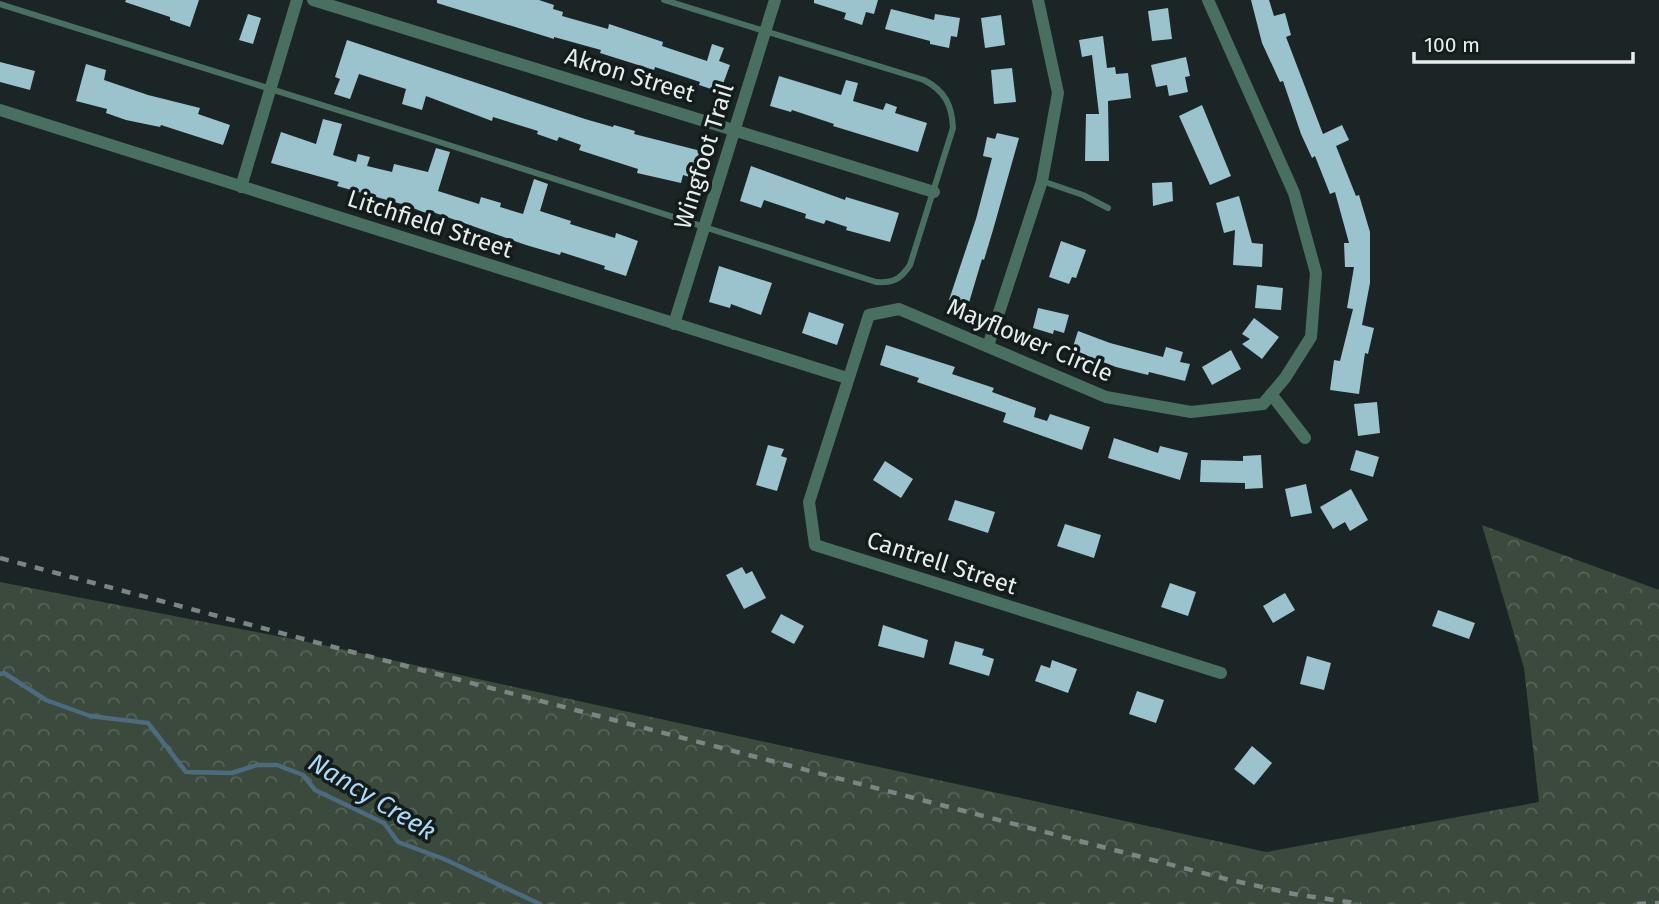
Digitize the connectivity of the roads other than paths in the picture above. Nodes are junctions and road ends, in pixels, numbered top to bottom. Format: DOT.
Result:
graph roads {
  1 [pos="297,0"];
  2 [pos="313,0"];
  3 [pos="664,0"];
  4 [pos="775,0"];
  5 [pos="1038,0"];
  6 [pos="1208,0"];
  7 [pos="0,4"];
  8 [pos="764,32"];
  9 [pos="270,89"];
  10 [pos="0,110"];
  11 [pos="734,129"];
  12 [pos="1042,181"];
  13 [pos="241,187"];
  14 [pos="934,192"];
  15 [pos="1108,208"];
  16 [pos="705,226"];
  17 [pos="674,324"];
  18 [pos="988,345"];
  19 [pos="847,378"];
  20 [pos="1271,394"];
  21 [pos="1305,438"];
  22 [pos="1221,673"];
  1 -- 9 [label="street"];
  2 -- 11 [label="street, Akron Street"];
  3 -- 8 [label="lane"];
  4 -- 8 [label="street, Wingfoot Trail"];
  5 -- 12 [label="street"];
  6 -- 20 [label="street, Mayflower Circle"];
  7 -- 9 [label="lane"];
  8 -- 11 [label="street, Wingfoot Trail"];
  8 -- 14 [label="lane"];
  9 -- 13 [label="street"];
  9 -- 16 [label="lane"];
  10 -- 13 [label="street, Litchfield Street"];
  11 -- 14 [label="street, Akron Street"];
  11 -- 16 [label="street, Wingfoot Trail"];
  12 -- 15 [label="lane"];
  12 -- 18 [label="street"];
  13 -- 17 [label="street, Litchfield Street"];
  14 -- 16 [label="lane"];
  16 -- 17 [label="street, Wingfoot Trail"];
  17 -- 19 [label="street, Litchfield Street"];
  18 -- 19 [label="street, Mayflower Circle"];
  18 -- 20 [label="street, Mayflower Circle"];
  19 -- 22 [label="street, Cantrell Street"];
  20 -- 21 [label="street"];
}
